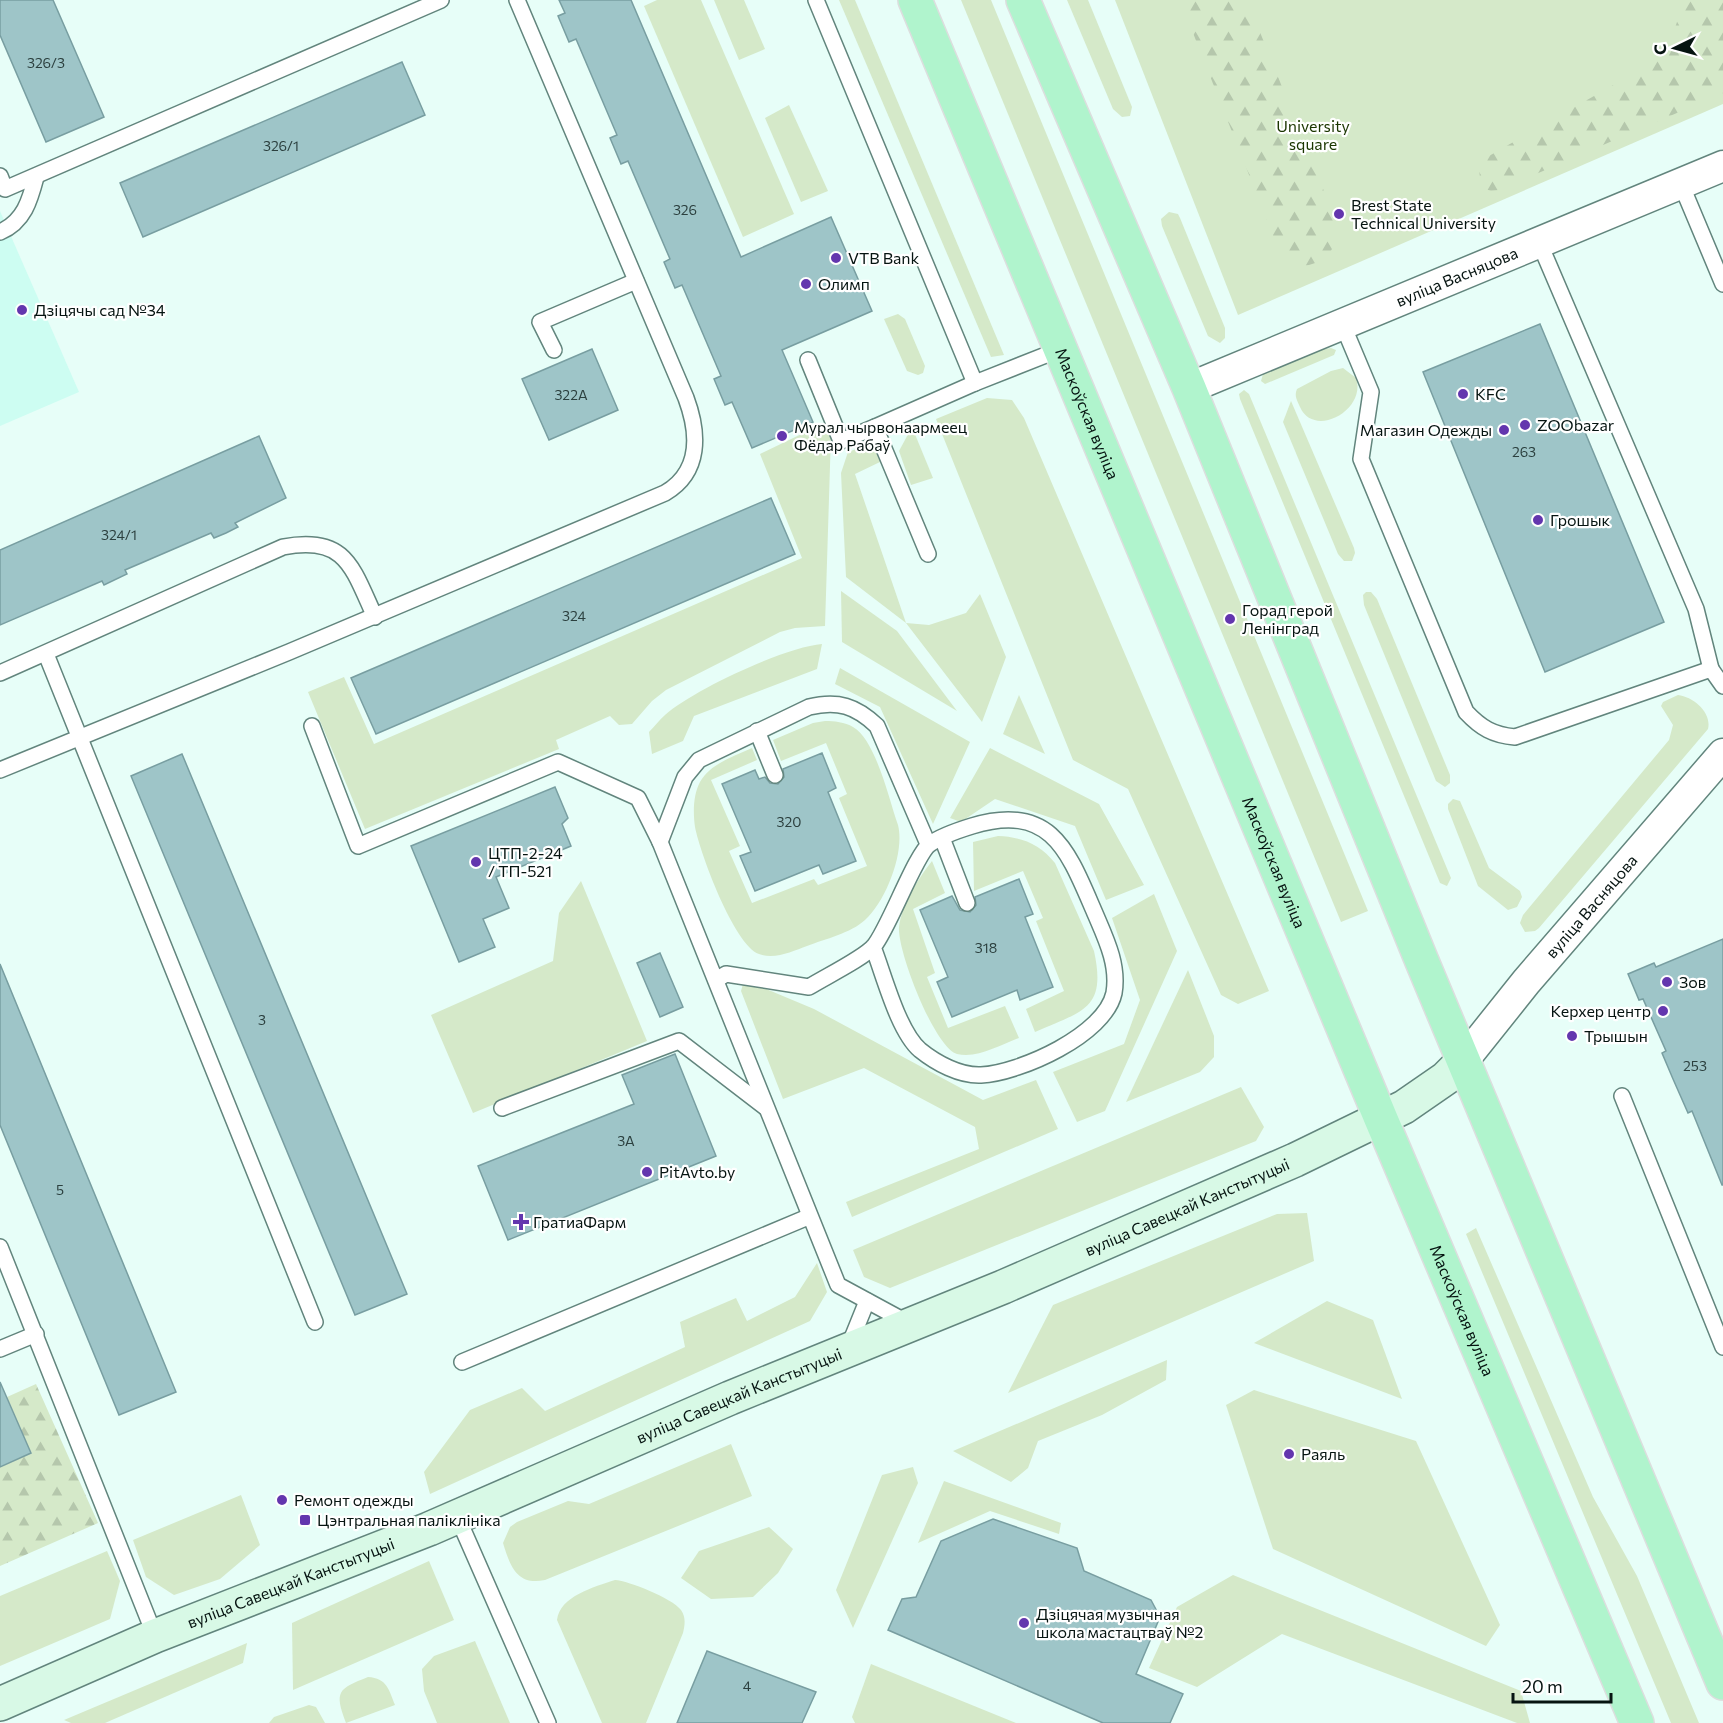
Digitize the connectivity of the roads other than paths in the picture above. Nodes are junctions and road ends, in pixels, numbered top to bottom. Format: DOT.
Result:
graph roads {
  1 [pos="441,0"];
  2 [pos="517,0"];
  3 [pos="816,0"];
  4 [pos="915,0"];
  5 [pos="1023,0"];
  6 [pos="1723,166"];
  7 [pos="0,176"];
  8 [pos="36,177"];
  9 [pos="1681,184"];
  10 [pos="0,232"];
  11 [pos="1539,242"];
  12 [pos="636,281"];
  13 [pos="1723,284"];
  14 [pos="1342,323"];
  15 [pos="1061,349"];
  16 [pos="554,350"];
  17 [pos="808,360"];
  18 [pos="975,383"];
  19 [pos="1189,388"];
  20 [pos="875,427"];
  21 [pos="928,554"];
  22 [pos="375,616"];
  23 [pos="46,654"];
  24 [pos="1711,669"];
  25 [pos="0,673"];
  26 [pos="1723,686"];
  27 [pos="312,726"];
  28 [pos="757,731"];
  29 [pos="80,736"];
  30 [pos="1723,754"];
  31 [pos="0,770"];
  32 [pos="775,776"];
  33 [pos="935,841"];
  34 [pos="660,842"];
  35 [pos="967,903"];
  36 [pos="873,947"];
  37 [pos="716,980"];
  38 [pos="1463,1061"];
  39 [pos="1622,1096"];
  40 [pos="765,1107"];
  41 [pos="502,1108"];
  42 [pos="1381,1119"];
  43 [pos="808,1217"];
  44 [pos="0,1247"];
  45 [pos="867,1301"];
  46 [pos="315,1322"];
  47 [pos="910,1324"];
  48 [pos="36,1334"];
  49 [pos="1723,1347"];
  50 [pos="0,1349"];
  51 [pos="847,1350"];
  52 [pos="462,1362"];
  53 [pos="457,1516"];
  54 [pos="154,1636"];
  55 [pos="1720,1668"];
  56 [pos="0,1704"];
  57 [pos="548,1723"];
  58 [pos="1636,1723"];
  1 -- 8 [label="lane"];
  2 -- 12 [label="lane"];
  3 -- 18 [label="lane"];
  4 -- 15 [label="main road, Маскоўская вуліца"];
  5 -- 19 [label="main road"];
  6 -- 9 [label="street, вуліца Васняцова"];
  7 -- 8 [label="lane"];
  8 -- 10 [label="lane"];
  9 -- 11 [label="street, вуліца Васняцова"];
  9 -- 13 [label="lane"];
  11 -- 14 [label="street, вуліца Васняцова"];
  11 -- 24 [label="lane"];
  12 -- 16 [label="lane"];
  12 -- 22 [label="lane"];
  14 -- 19 [label="street, вуліца Васняцова"];
  14 -- 24 [label="lane"];
  15 -- 18 [label="lane"];
  15 -- 42 [label="main road, Маскоўская вуліца"];
  17 -- 20 [label="lane"];
  18 -- 20 [label="lane"];
  19 -- 38 [label="main road"];
  20 -- 21 [label="lane"];
  22 -- 23 [label="lane"];
  22 -- 29 [label="lane"];
  23 -- 25 [label="lane"];
  23 -- 29 [label="lane"];
  24 -- 26 [label="lane"];
  27 -- 34 [label="lane"];
  28 -- 32 [label="lane"];
  28 -- 33 [label="lane"];
  28 -- 34 [label="lane"];
  29 -- 31 [label="lane"];
  29 -- 46 [label="lane"];
  30 -- 38 [label="street, вуліца Васняцова"];
  33 -- 35 [label="lane"];
  33 -- 36 [label="lane"];
  33 -- 36 [label="lane"];
  34 -- 37 [label="lane"];
  36 -- 37 [label="lane"];
  37 -- 40 [label="lane"];
  38 -- 42 [label="main road, вуліца Савецкай Канстытуцыі"];
  38 -- 55 [label="main road"];
  39 -- 49 [label="lane"];
  40 -- 41 [label="lane"];
  40 -- 43 [label="lane"];
  42 -- 47 [label="main road, вуліца Савецкай Канстытуцыі"];
  42 -- 58 [label="main road, Маскоўская вуліца"];
  43 -- 45 [label="lane"];
  43 -- 52 [label="lane"];
  44 -- 48 [label="lane"];
  45 -- 47 [label="lane"];
  45 -- 51 [label="lane"];
  47 -- 51 [label="main road, вуліца Савецкай Канстытуцыі"];
  48 -- 50 [label="lane"];
  48 -- 54 [label="lane"];
  51 -- 53 [label="main road, вуліца Савецкай Канстытуцыі"];
  53 -- 54 [label="main road, вуліца Савецкай Канстытуцыі"];
  53 -- 57 [label="lane"];
  54 -- 56 [label="main road, вуліца Савецкай Канстытуцыі"];
}
